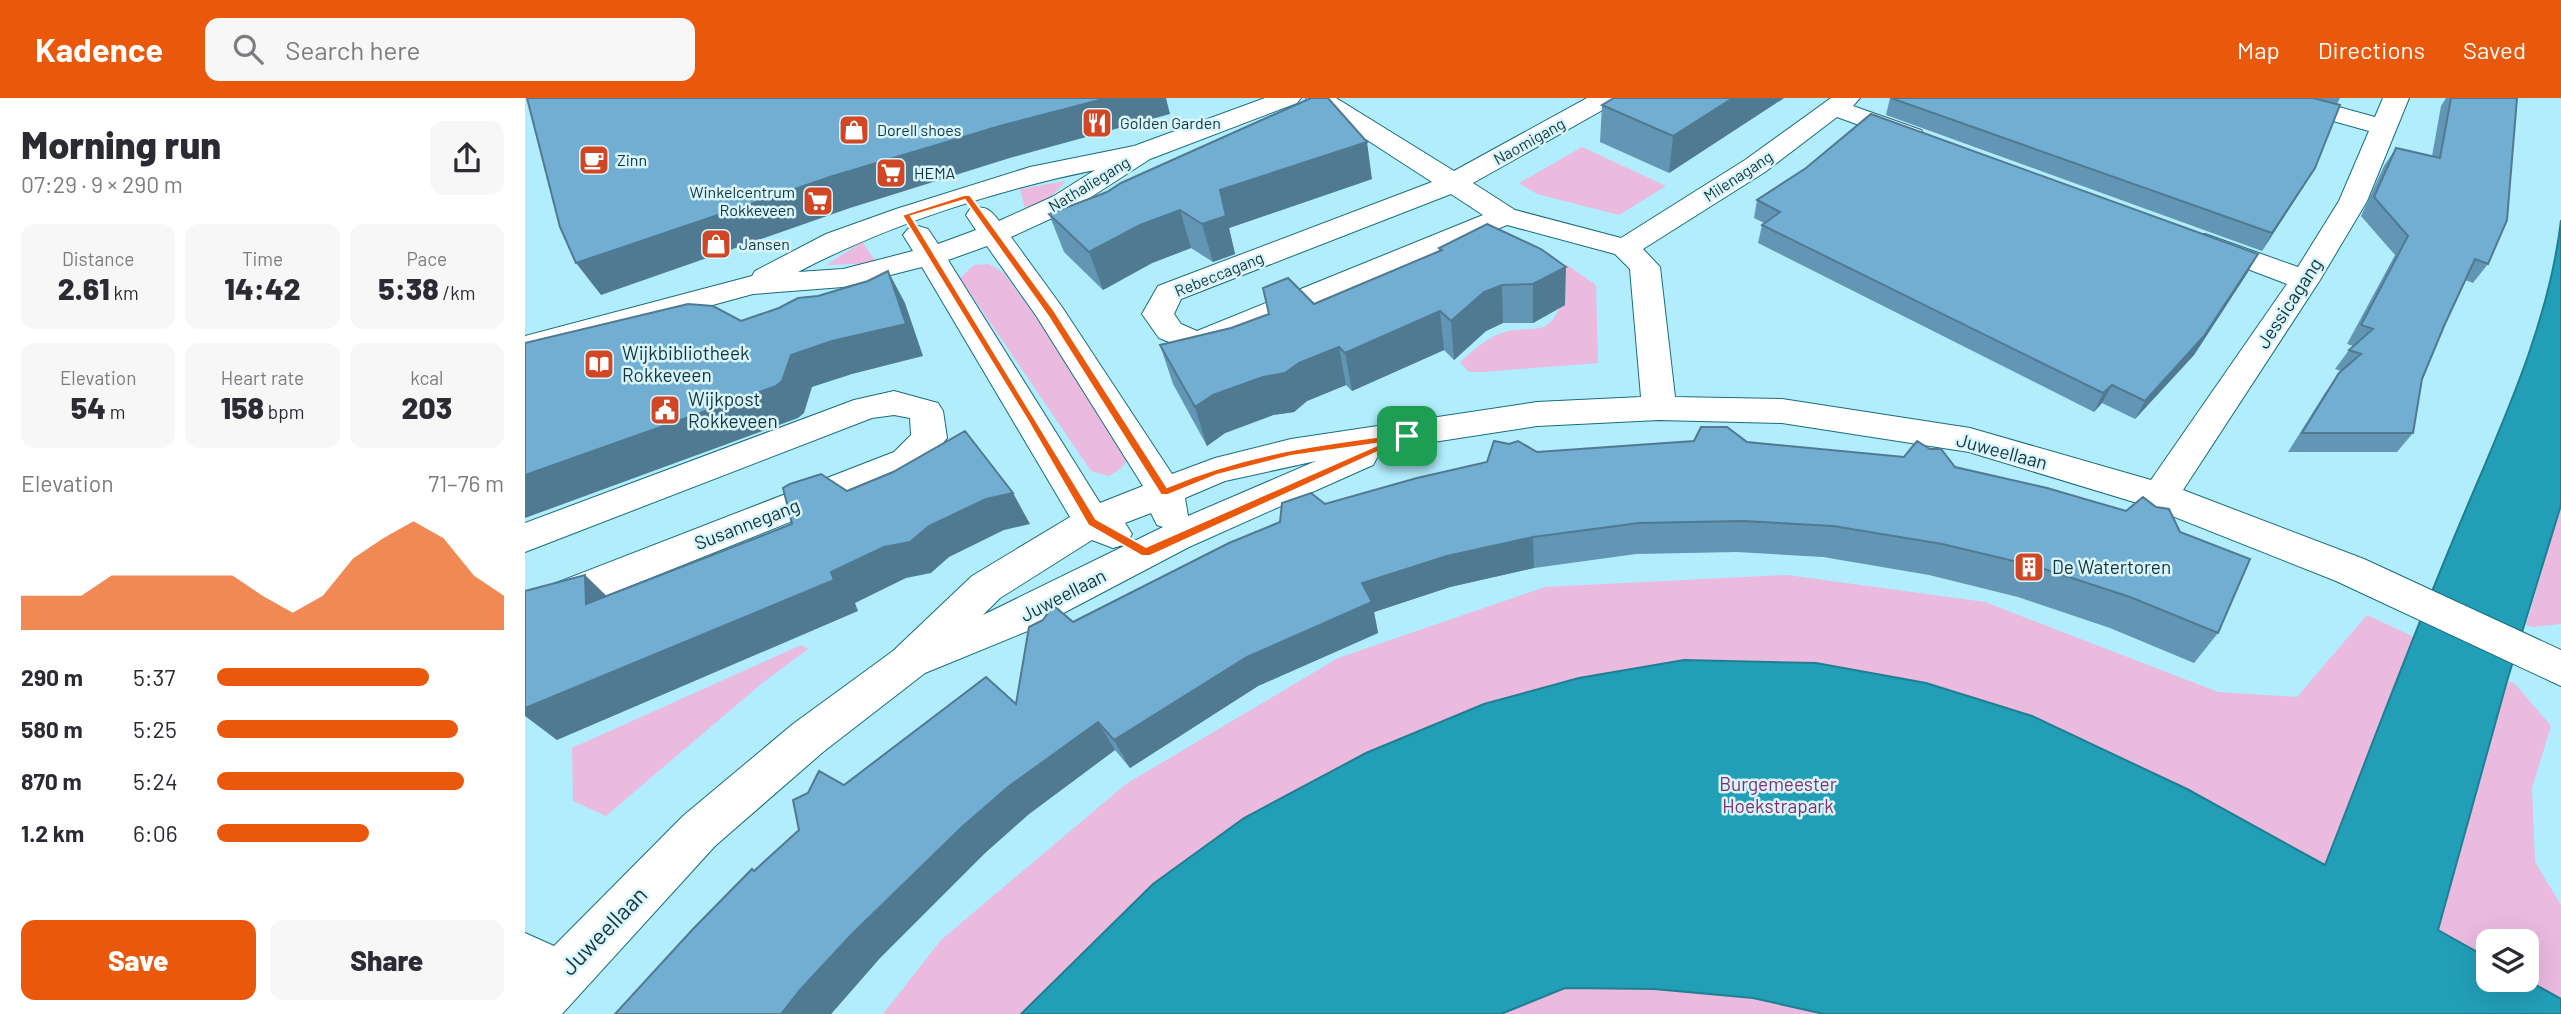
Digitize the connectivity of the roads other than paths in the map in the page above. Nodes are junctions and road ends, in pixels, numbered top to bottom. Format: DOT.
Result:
graph roads {
  1 [pos="1288,98"];
  2 [pos="1319,98"];
  3 [pos="1606,98"];
  4 [pos="2277,98"];
  5 [pos="2396,98"];
  6 [pos="1841,103"];
  7 [pos="2385,127"];
  8 [pos="1940,146"];
  9 [pos="1141,153"];
  10 [pos="1453,183"];
  11 [pos="967,196"];
  12 [pos="907,215"];
  13 [pos="1504,216"];
  14 [pos="2175,232"];
  15 [pos="994,234"];
  16 [pos="1625,248"];
  17 [pos="931,256"];
  18 [pos="2305,280"];
  19 [pos="752,285"];
  20 [pos="525,346"];
  21 [pos="1659,408"];
  22 [pos="1407,436"];
  23 [pos="1165,492"];
  24 [pos="2160,496"];
  25 [pos="1092,522"];
  26 [pos="525,537"];
  27 [pos="1161,545"];
  28 [pos="525,612"];
  29 [pos="2546,662"];
  30 [pos="908,663"];
  31 [pos="543,967"];
  32 [pos="528,1014"];
  1 -- 9 [label="street, Nathaliegang"];
  2 -- 10 [label="street"];
  3 -- 10 [label="street, Naomigang"];
  4 -- 7 [label="street"];
  5 -- 7 [label="street, Jessicagang"];
  6 -- 8 [label="street"];
  6 -- 16 [label="street, Milenagang"];
  7 -- 18 [label="street, Jessicagang"];
  9 -- 11 [label="street, Nathaliegang"];
  9 -- 15 [label="street, Nathaliegang"];
  10 -- 13 [label="street"];
  10 -- 13 [label="street, Rebeccagang"];
  11 -- 12 [label="street, Nathaliegang"];
  11 -- 15 [label="street"];
  12 -- 17 [label="street"];
  12 -- 19 [label="street, Nathaliegang"];
  13 -- 16 [label="street"];
  14 -- 18 [label="street"];
  15 -- 17 [label="street, Nathaliegang"];
  15 -- 23 [label="street"];
  16 -- 21 [label="street"];
  17 -- 19 [label="street, Nathaliegang"];
  17 -- 25 [label="street"];
  18 -- 24 [label="street, Jessicagang"];
  19 -- 20 [label="street, Nathaliegang"];
  21 -- 22 [label="street, Juweellaan"];
  21 -- 24 [label="street, Juweellaan"];
  22 -- 23 [label="street, Juweellaan"];
  22 -- 27 [label="street, Juweellaan"];
  23 -- 25 [label="street, Juweellaan"];
  23 -- 27 [label="street"];
  24 -- 29 [label="street, Juweellaan"];
  25 -- 27 [label="street"];
  25 -- 30 [label="street, Juweellaan"];
  26 -- 28 [label="street, Susannegang"];
  27 -- 30 [label="street, Juweellaan"];
  30 -- 31 [label="street, Juweellaan"];
  31 -- 32 [label="street, Juweellaan"];
}
